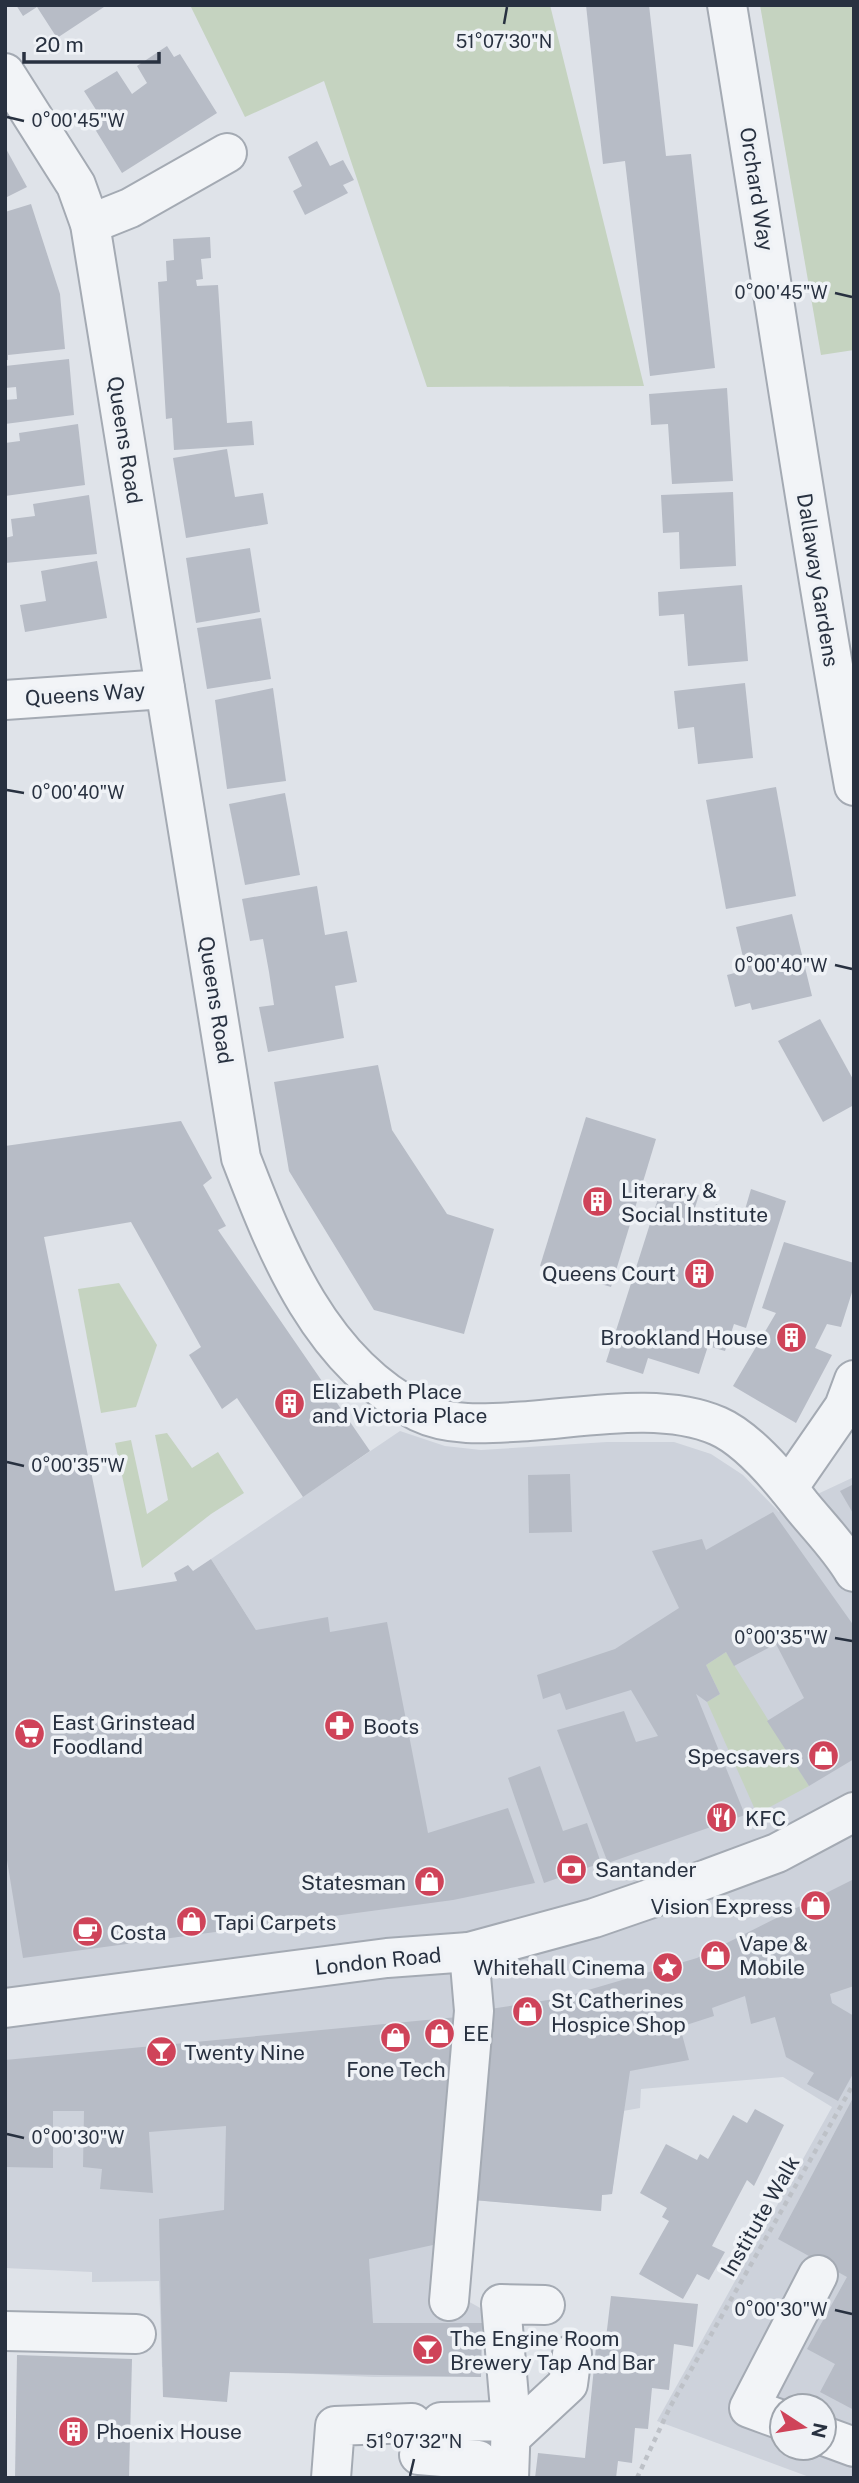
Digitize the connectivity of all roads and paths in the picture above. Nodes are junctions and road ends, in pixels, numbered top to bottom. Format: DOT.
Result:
graph roads {
  1 [pos="727,5"];
  2 [pos="5,73"];
  3 [pos="227,153"];
  4 [pos="90,224"];
  5 [pos="787,373"];
  6 [pos="166,689"];
  7 [pos="5,699"];
  8 [pos="854,786"];
  9 [pos="854,1380"];
  10 [pos="788,1488"];
  11 [pos="848,1563"];
  12 [pos="854,1812"];
  13 [pos="469,1952"];
  14 [pos="5,2008"];
  15 [pos="854,2083"];
  16 [pos="818,2275"];
  17 [pos="449,2301"];
  18 [pos="545,2305"];
  19 [pos="5,2331"];
  20 [pos="136,2334"];
  21 [pos="572,2354"];
  22 [pos="768,2415"];
  23 [pos="511,2429"];
  24 [pos="424,2434"];
  25 [pos="331,2478"];
  26 [pos="477,2478"];
  27 [pos="509,2478"];
  28 [pos="637,2478"];
  1 -- 5 [label="street, Orchard Way"];
  2 -- 4 [label="street, Queens Road"];
  3 -- 4 [label="street"];
  4 -- 6 [label="street, Queens Road"];
  5 -- 8 [label="street, Dallaway Gardens"];
  6 -- 7 [label="street, Queens Way"];
  6 -- 10 [label="street, Queens Road"];
  9 -- 10 [label="street"];
  10 -- 11 [label="street, Queens Road"];
  12 -- 13 [label="street, London Road"];
  13 -- 14 [label="street, London Road"];
  13 -- 17 [label="street"];
  15 -- 28 [label="path, Institute Walk"];
  16 -- 22 [label="street"];
  18 -- 23 [label="street"];
  19 -- 20 [label="street"];
  21 -- 23 [label="street"];
  23 -- 24 [label="street"];
  23 -- 27 [label="street"];
  24 -- 25 [label="street"];
  24 -- 26 [label="street"];
}
